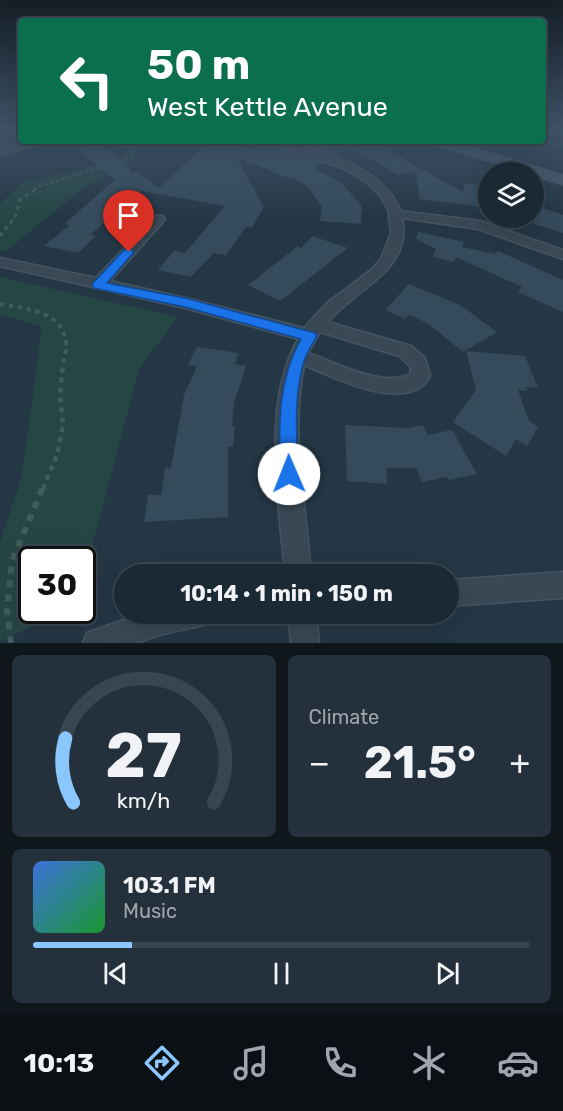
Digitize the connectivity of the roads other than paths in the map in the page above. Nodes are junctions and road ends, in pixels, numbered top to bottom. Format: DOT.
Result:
graph roads {
  1 [pos="326,158"];
  2 [pos="492,158"];
  3 [pos="527,158"];
  4 [pos="563,169"];
  5 [pos="563,180"];
  6 [pos="398,214"];
  7 [pos="159,219"];
  8 [pos="563,255"];
  9 [pos="0,262"];
  10 [pos="98,285"];
  11 [pos="314,330"];
  12 [pos="298,356"];
  13 [pos="297,564"];
  14 [pos="563,585"];
  15 [pos="459,592"];
  16 [pos="151,624"];
  17 [pos="303,624"];
  18 [pos="97,643"];
  19 [pos="305,643"];
  1 -- 6 [label="street"];
  2 -- 5 [label="main road"];
  3 -- 4 [label="main road"];
  6 -- 8 [label="street"];
  6 -- 11 [label="street"];
  7 -- 10 [label="street"];
  9 -- 10 [label="street"];
  10 -- 11 [label="street"];
  11 -- 12 [label="street"];
  11 -- 12 [label="street"];
  12 -- 13 [label="street"];
  14 -- 15 [label="street"];
  16 -- 18 [label="street"];
  17 -- 19 [label="street"];
}
